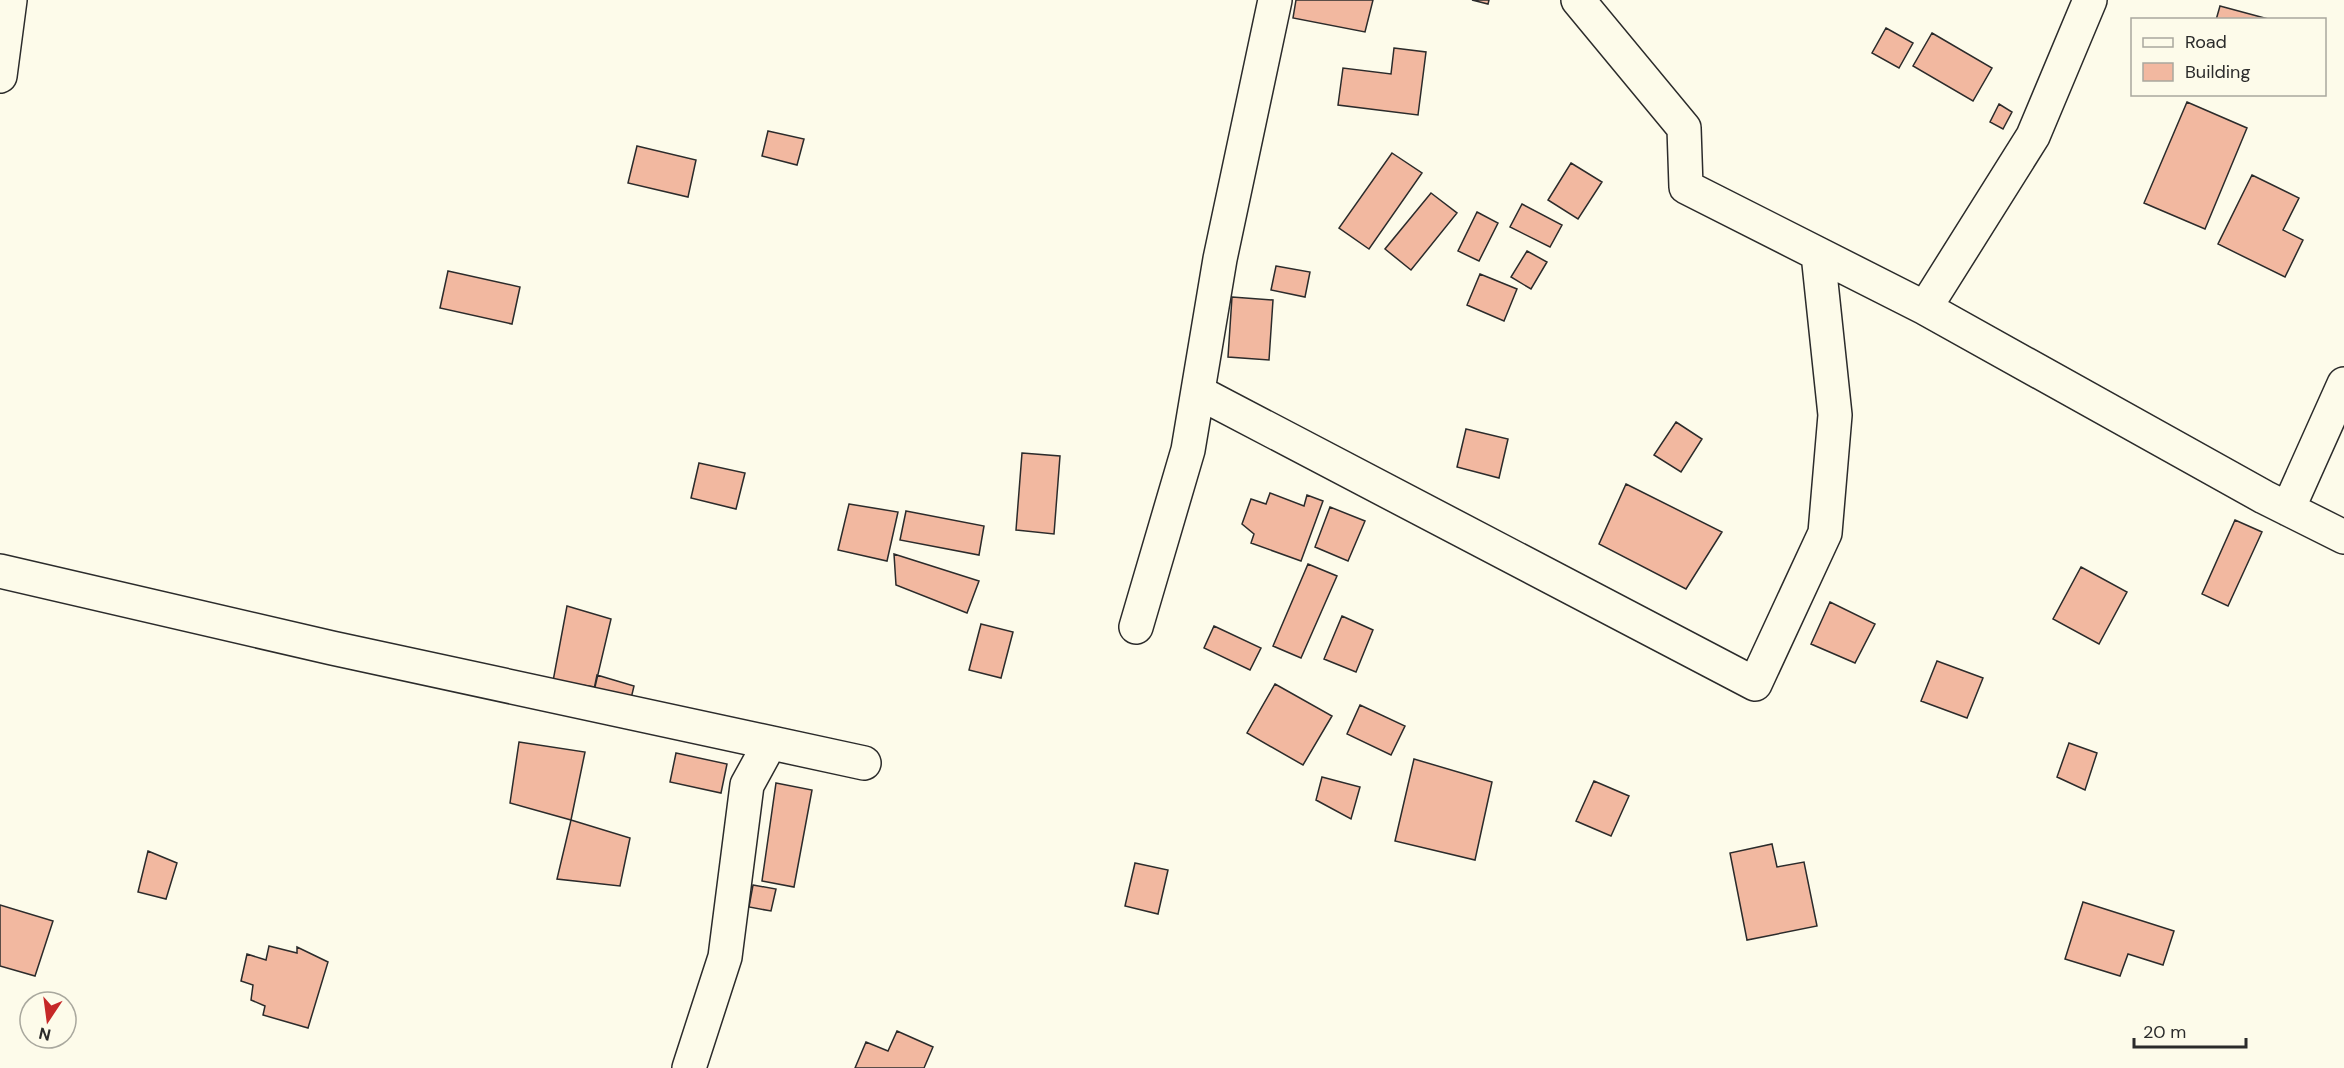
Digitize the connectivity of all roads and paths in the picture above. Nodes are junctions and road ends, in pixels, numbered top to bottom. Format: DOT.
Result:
graph roads {
  1 [pos="10,0"];
  2 [pos="1275,0"];
  3 [pos="1578,0"];
  4 [pos="2090,0"];
  5 [pos="0,76"];
  6 [pos="1818,254"];
  7 [pos="1925,308"];
  8 [pos="2344,384"];
  9 [pos="1198,392"];
  10 [pos="2288,509"];
  11 [pos="2344,537"];
  12 [pos="0,571"];
  13 [pos="1136,627"];
  14 [pos="770,743"];
  15 [pos="864,764"];
  16 [pos="689,1068"];
  1 -- 5 [label="street"];
  2 -- 9 [label="street"];
  3 -- 6 [label="street"];
  4 -- 7 [label="street"];
  6 -- 7 [label="street"];
  6 -- 9 [label="street"];
  7 -- 10 [label="street"];
  8 -- 10 [label="street"];
  9 -- 13 [label="street"];
  10 -- 11 [label="street"];
  12 -- 14 [label="street"];
  14 -- 15 [label="street"];
  14 -- 16 [label="street"];
}
